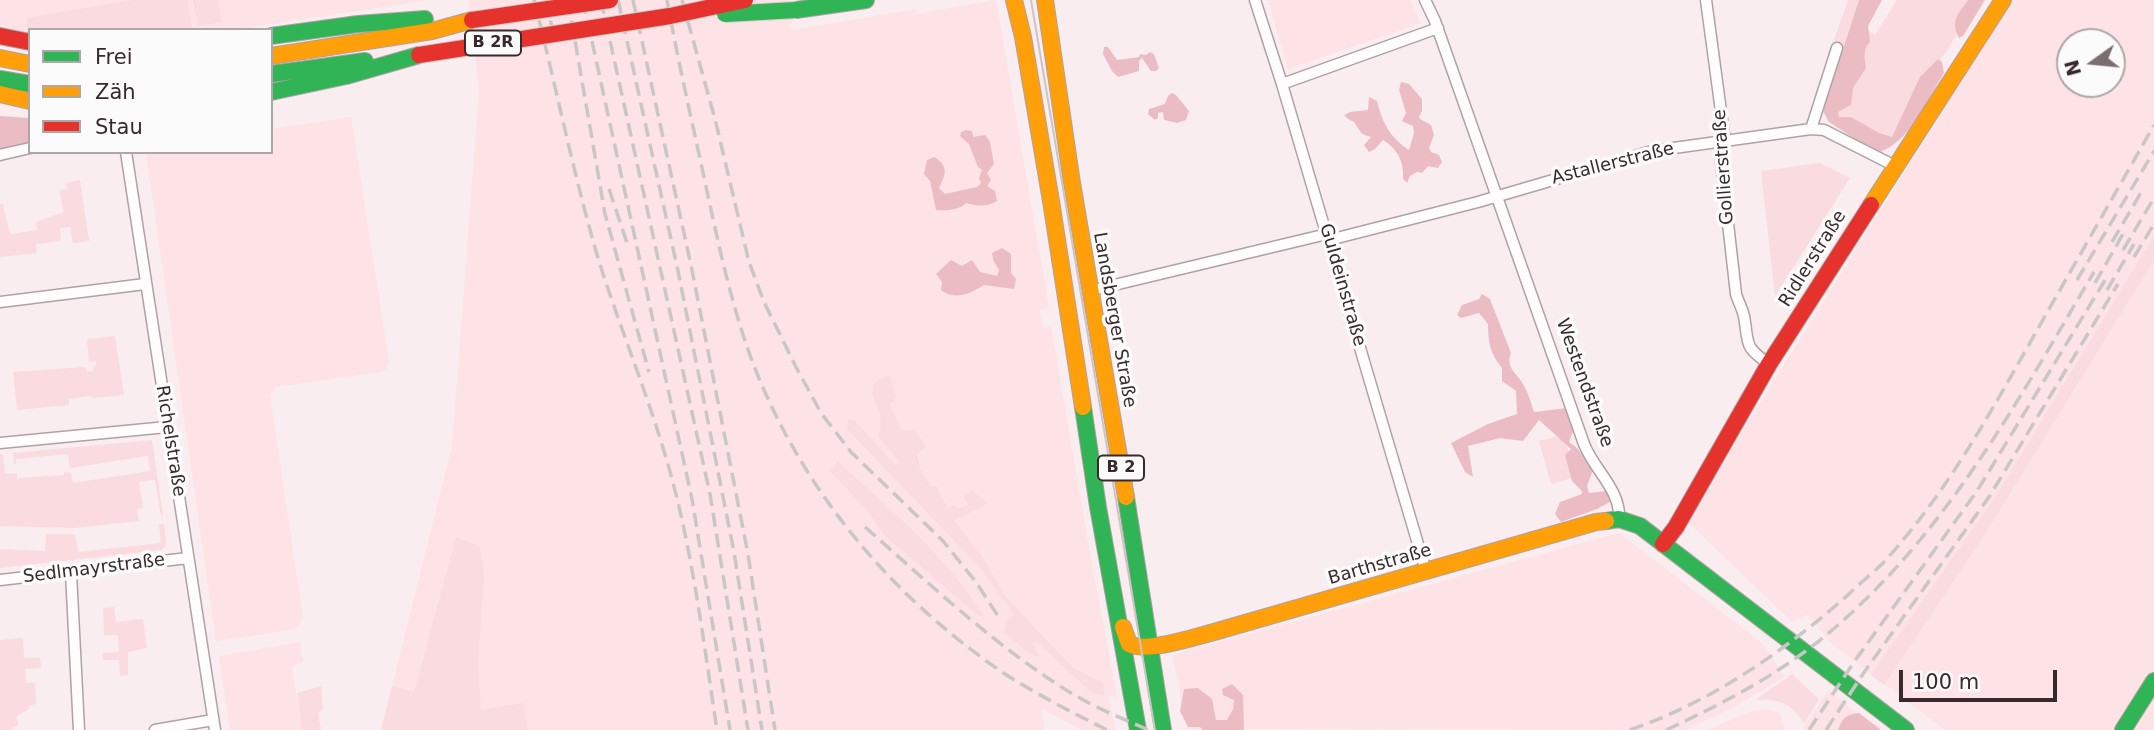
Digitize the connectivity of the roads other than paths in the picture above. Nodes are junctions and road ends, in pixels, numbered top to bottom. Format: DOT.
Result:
graph roads {
  1 [pos="610,0"];
  2 [pos="745,0"];
  3 [pos="866,0"];
  4 [pos="1014,0"];
  5 [pos="1045,0"];
  6 [pos="1255,0"];
  7 [pos="1425,0"];
  8 [pos="1706,0"];
  9 [pos="2003,0"];
  10 [pos="670,16"];
  11 [pos="472,20"];
  12 [pos="1438,28"];
  13 [pos="0,36"];
  14 [pos="273,36"];
  15 [pos="28,41"];
  16 [pos="1837,48"];
  17 [pos="419,55"];
  18 [pos="273,56"];
  19 [pos="0,58"];
  20 [pos="28,64"];
  21 [pos="273,74"];
  22 [pos="0,79"];
  23 [pos="1282,83"];
  24 [pos="28,84"];
  25 [pos="273,92"];
  26 [pos="0,94"];
  27 [pos="27,101"];
  28 [pos="0,106"];
  29 [pos="1811,129"];
  30 [pos="1725,141"];
  31 [pos="28,148"];
  32 [pos="126,154"];
  33 [pos="0,155"];
  34 [pos="1895,166"];
  35 [pos="1497,196"];
  36 [pos="1328,237"];
  37 [pos="145,284"];
  38 [pos="1089,291"];
  39 [pos="0,302"];
  40 [pos="1763,360"];
  41 [pos="167,427"];
  42 [pos="0,443"];
  43 [pos="1619,519"];
  44 [pos="1663,544"];
  45 [pos="188,558"];
  46 [pos="1426,571"];
  47 [pos="71,573"];
  48 [pos="0,580"];
  49 [pos="1114,601"];
  50 [pos="1151,646"];
  51 [pos="2154,681"];
  52 [pos="214,725"];
  53 [pos="79,730"];
  54 [pos="155,730"];
  55 [pos="1138,730"];
  56 [pos="1163,730"];
  57 [pos="1906,730"];
  58 [pos="2123,730"];
  1 -- 11 [label="main road, B 2R, bridge"];
  2 -- 10 [label="main road, B 2R, bridge"];
  3 -- 10 [label="main road, bridge"];
  4 -- 49 [label="main road, B 2"];
  5 -- 38 [label="main road, Landsberger Straße / B 2"];
  6 -- 23 [label="street, Guldeinstraße"];
  7 -- 12 [label="street, Westendstraße"];
  8 -- 30 [label="street, Gollierstraße"];
  9 -- 34 [label="main road, Ridlerstraße"];
  10 -- 17 [label="main road, B 2R, bridge"];
  11 -- 14 [label="main road"];
  11 -- 18 [label="main road, B 2R"];
  12 -- 23 [label="street"];
  12 -- 35 [label="street, Westendstraße"];
  13 -- 15 [label="main road"];
  16 -- 29 [label="street"];
  17 -- 21 [label="main road, B 2R"];
  17 -- 25 [label="main road"];
  19 -- 20 [label="main road"];
  22 -- 24 [label="main road"];
  23 -- 36 [label="street, Guldeinstraße"];
  26 -- 27 [label="main road"];
  27 -- 28 [label="main road"];
  29 -- 30 [label="street, Astallerstraße"];
  29 -- 34 [label="street, Astallerstraße"];
  30 -- 35 [label="street, Astallerstraße"];
  30 -- 40 [label="street, Gollierstraße"];
  31 -- 33 [label="street"];
  32 -- 37 [label="street, Richelstraße"];
  34 -- 40 [label="main road, Ridlerstraße"];
  35 -- 36 [label="street, Astallerstraße"];
  35 -- 43 [label="street, Westendstraße"];
  36 -- 38 [label="street, Astallerstraße"];
  36 -- 46 [label="street, Guldeinstraße"];
  37 -- 39 [label="street"];
  37 -- 41 [label="street, Richelstraße"];
  38 -- 50 [label="main road, Landsberger Straße / B 2"];
  40 -- 44 [label="main road, Ridlerstraße"];
  41 -- 42 [label="street"];
  41 -- 45 [label="street, Richelstraße"];
  43 -- 44 [label="main road"];
  43 -- 46 [label="main road, Barthstraße"];
  44 -- 57 [label="main road"];
  45 -- 47 [label="street, Sedlmayrstraße"];
  45 -- 52 [label="street, Richelstraße"];
  46 -- 50 [label="main road, Barthstraße"];
  47 -- 48 [label="street, Sedlmayrstraße"];
  47 -- 53 [label="street"];
  49 -- 50 [label="main road"];
  49 -- 55 [label="main road, B 2"];
  50 -- 56 [label="main road, Landsberger Straße / B 2"];
  51 -- 58 [label="main road"];
  52 -- 54 [label="street"];
}
